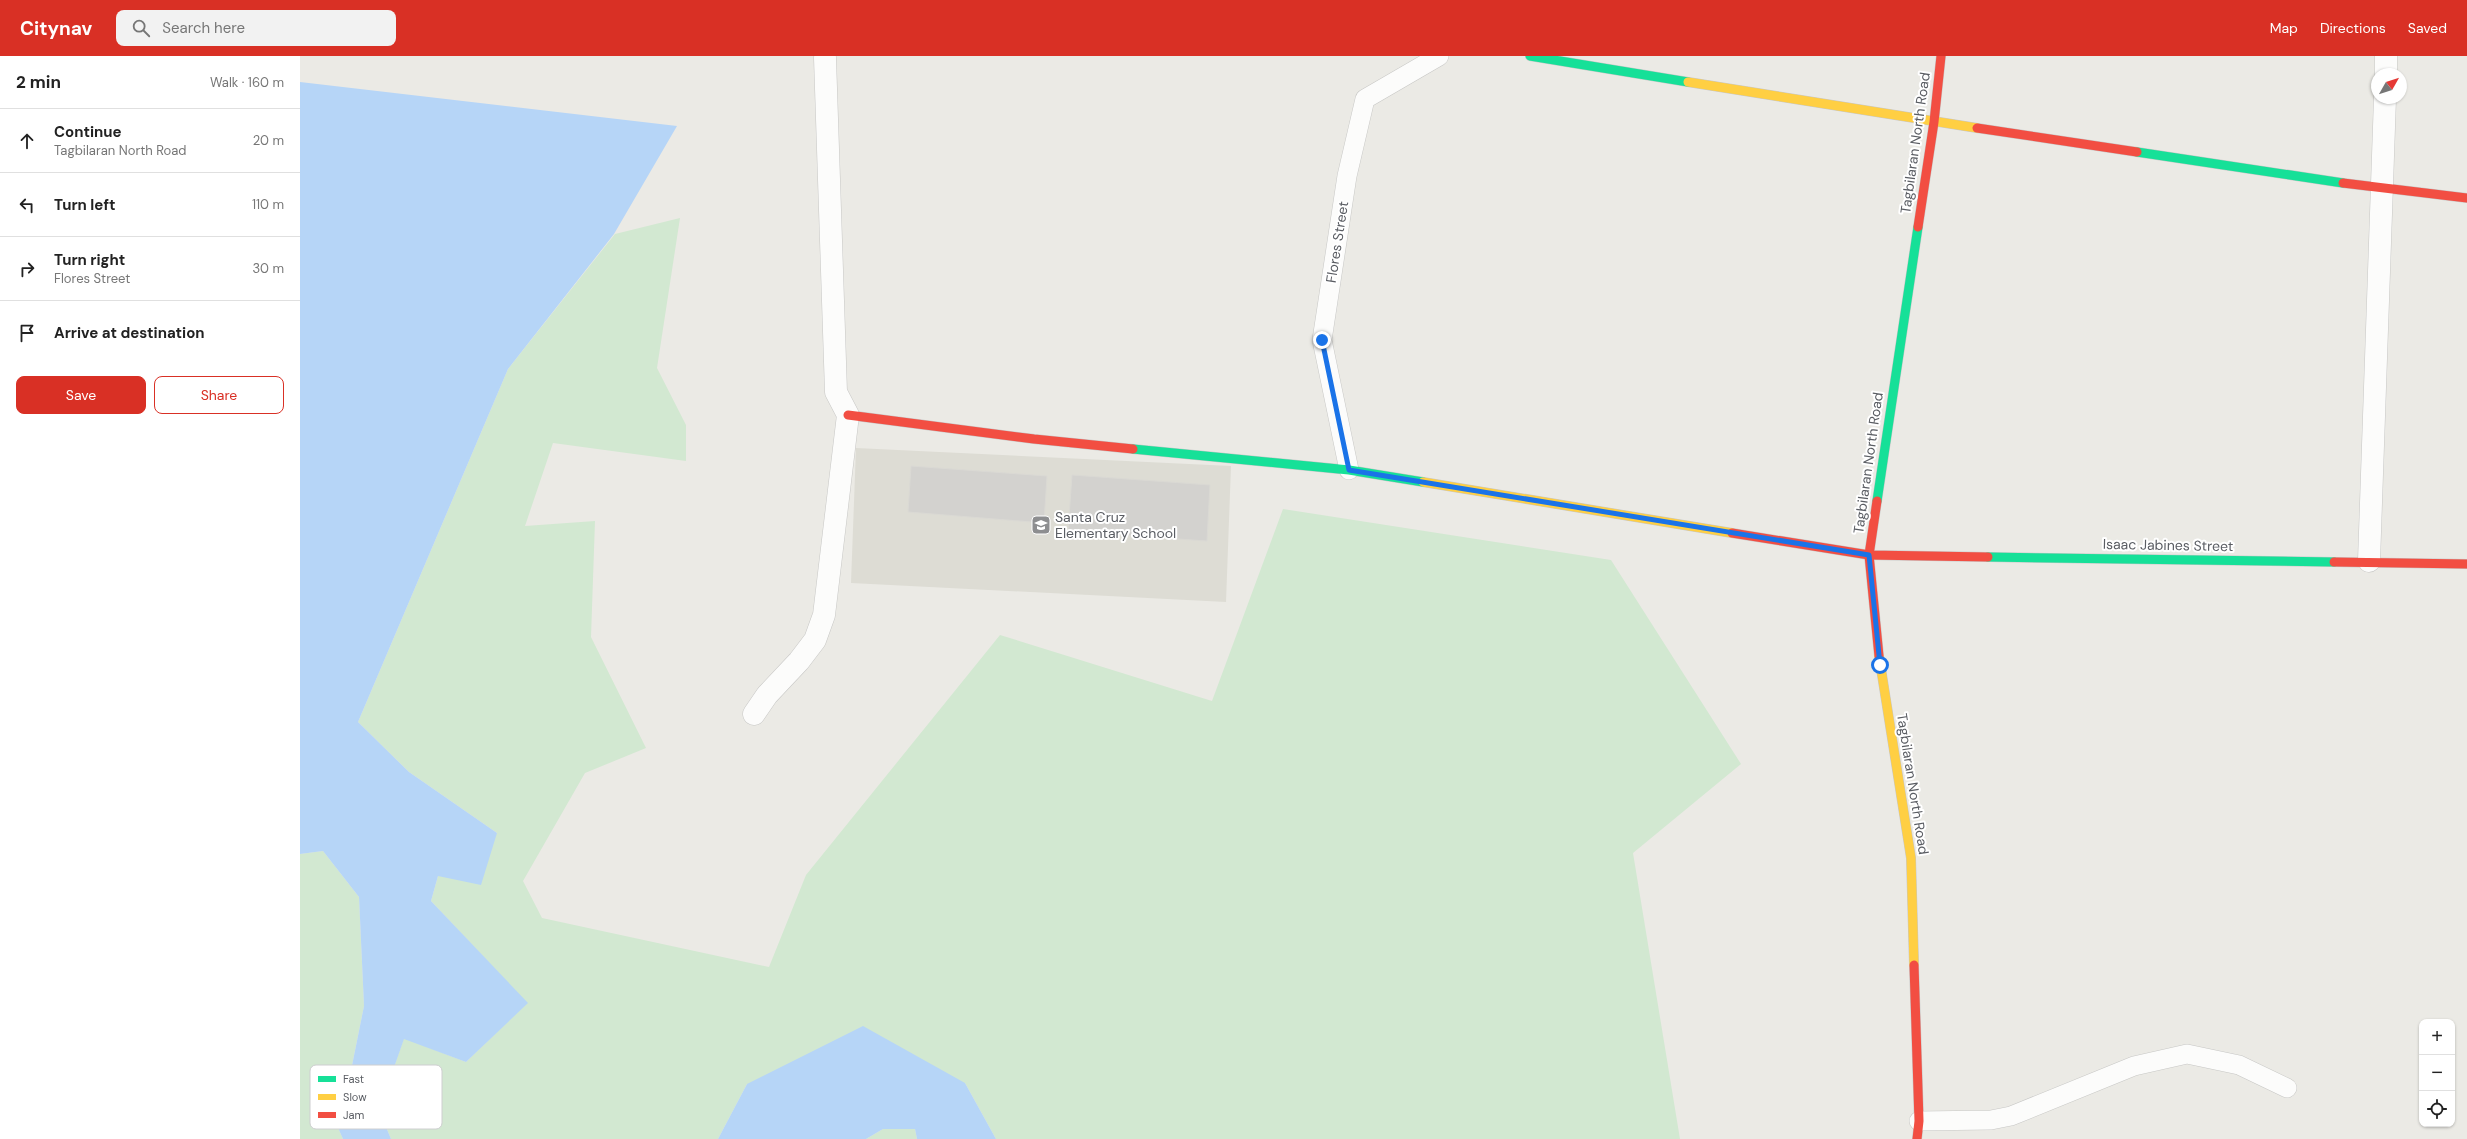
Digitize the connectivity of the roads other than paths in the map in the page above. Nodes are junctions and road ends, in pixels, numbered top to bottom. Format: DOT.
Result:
graph roads {
  1 [pos="1439,56"];
  2 [pos="1530,56"];
  3 [pos="1940,56"];
  4 [pos="2386,56"];
  5 [pos="825,58"];
  6 [pos="2386,68"];
  7 [pos="2385,104"];
  8 [pos="1934,122"];
  9 [pos="2383,188"];
  10 [pos="2467,198"];
  11 [pos="848,415"];
  12 [pos="1349,470"];
  13 [pos="1869,555"];
  14 [pos="2369,561"];
  15 [pos="2467,564"];
  16 [pos="754,714"];
  17 [pos="2287,1088"];
  18 [pos="1918,1130"];
  1 -- 12 [label="lane, Flores Street"];
  2 -- 8 [label="street"];
  3 -- 8 [label="street, Tagbilaran North Road"];
  4 -- 6 [label="street"];
  5 -- 11 [label="street"];
  7 -- 9 [label="street"];
  8 -- 9 [label="street"];
  8 -- 13 [label="street, Tagbilaran North Road"];
  9 -- 10 [label="street"];
  9 -- 14 [label="street"];
  11 -- 12 [label="street, Isaac Jabines Street"];
  11 -- 16 [label="street"];
  12 -- 13 [label="street, Isaac Jabines Street"];
  13 -- 14 [label="street, Isaac Jabines Street"];
  13 -- 18 [label="street, Tagbilaran North Road"];
  14 -- 15 [label="street, Isaac Jabines Street"];
  17 -- 18 [label="lane"];
}
